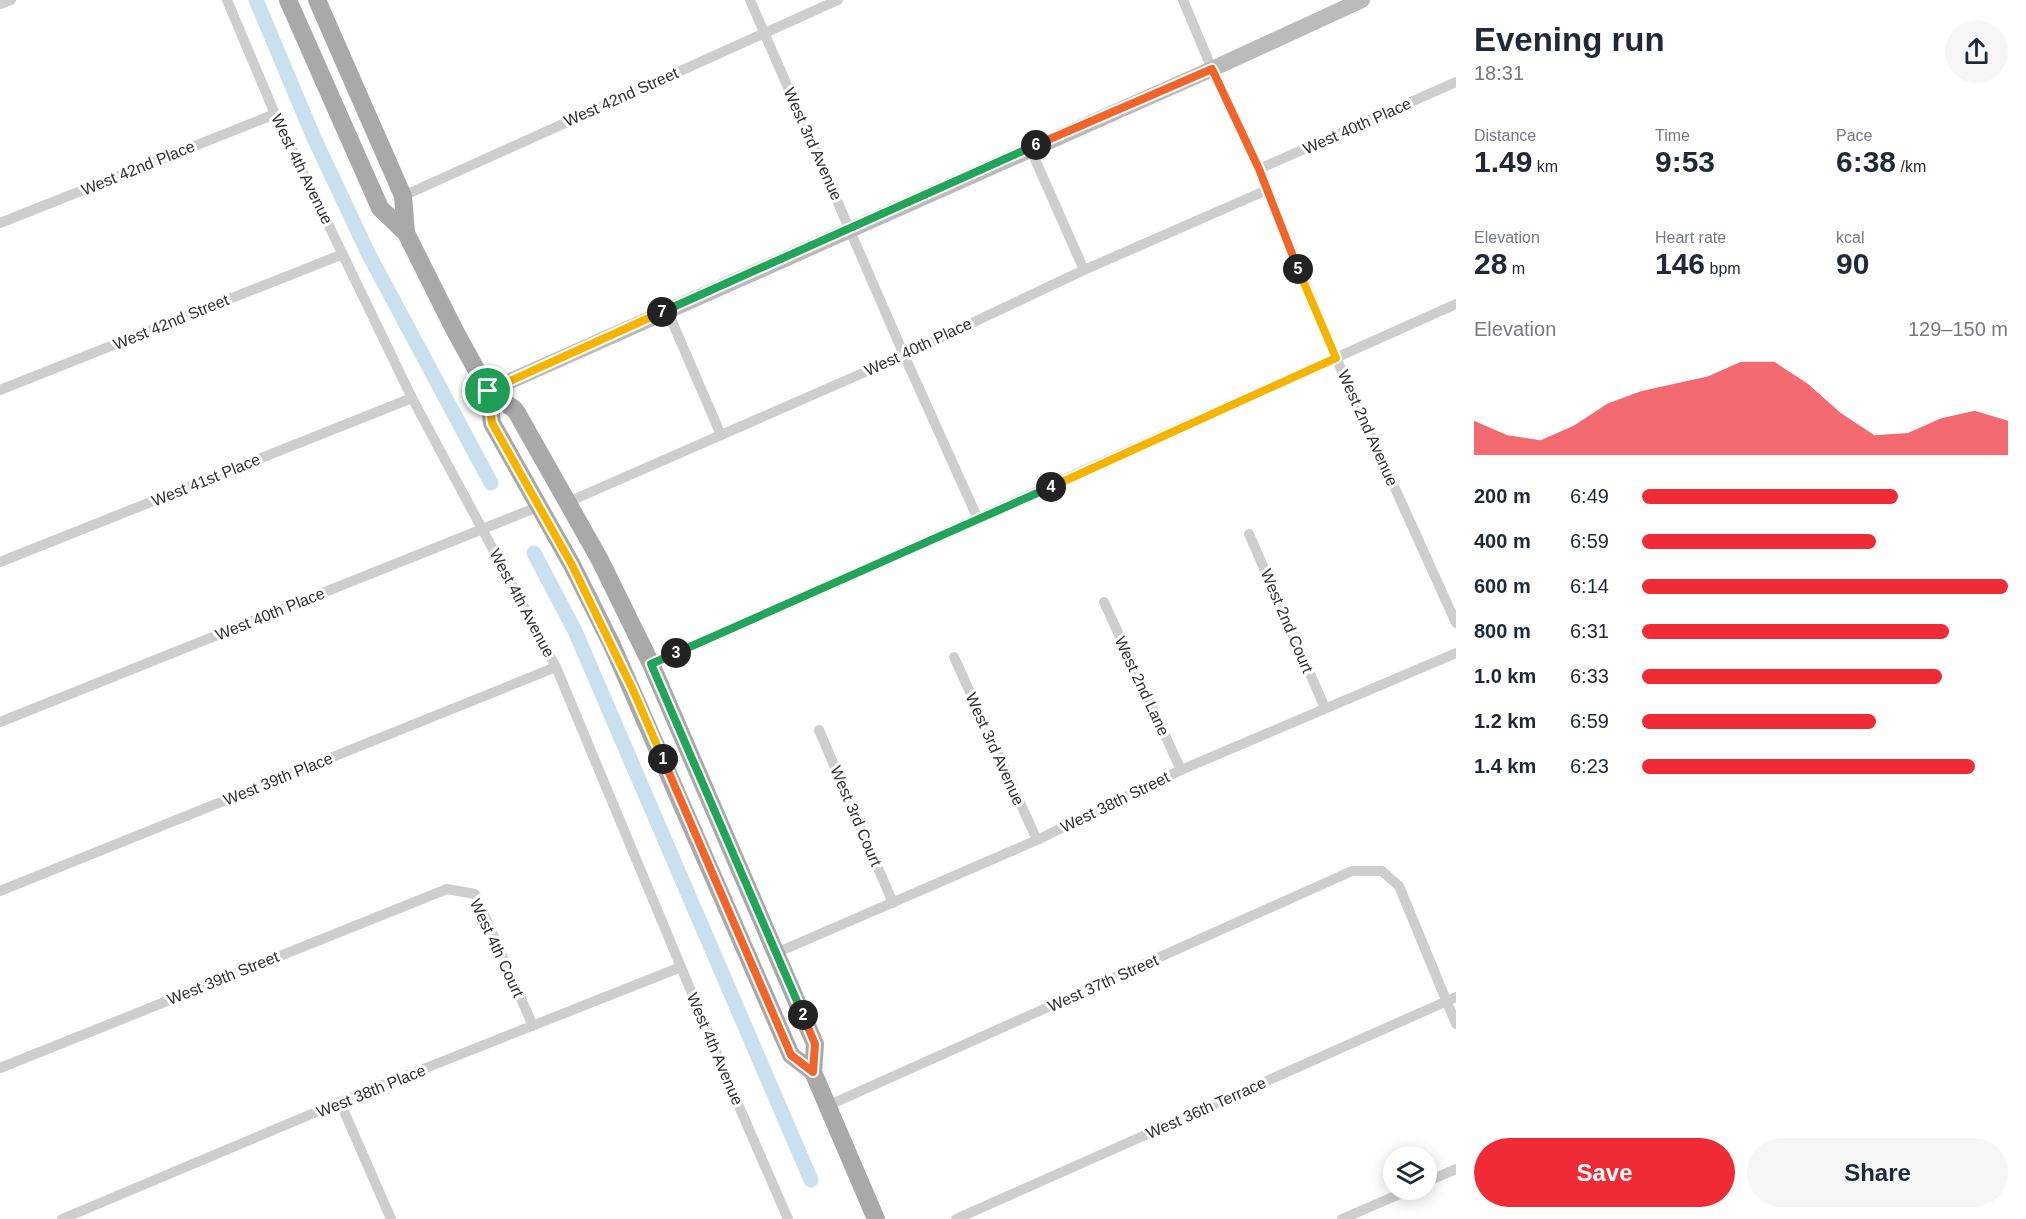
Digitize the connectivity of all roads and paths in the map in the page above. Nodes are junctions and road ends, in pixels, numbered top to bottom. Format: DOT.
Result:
graph roads {
  1 [pos="11,0"];
  2 [pos="227,0"];
  3 [pos="288,0"];
  4 [pos="750,0"];
  5 [pos="838,0"];
  6 [pos="1183,0"];
  7 [pos="1362,0"];
  8 [pos="320,1"];
  9 [pos="0,4"];
  10 [pos="764,33"];
  11 [pos="1212,69"];
  12 [pos="1456,82"];
  13 [pos="275,114"];
  14 [pos="1030,148"];
  15 [pos="1259,169"];
  16 [pos="1267,190"];
  17 [pos="403,196"];
  18 [pos="0,223"];
  19 [pos="850,229"];
  20 [pos="406,233"];
  21 [pos="343,254"];
  22 [pos="1084,270"];
  23 [pos="1456,304"];
  24 [pos="667,310"];
  25 [pos="904,355"];
  26 [pos="1336,358"];
  27 [pos="0,390"];
  28 [pos="488,391"];
  29 [pos="412,398"];
  30 [pos="721,435"];
  31 [pos="568,502"];
  32 [pos="540,506"];
  33 [pos="978,519"];
  34 [pos="483,530"];
  35 [pos="1249,534"];
  36 [pos="0,562"];
  37 [pos="1104,602"];
  38 [pos="1456,623"];
  39 [pos="1456,653"];
  40 [pos="954,657"];
  41 [pos="651,664"];
  42 [pos="556,667"];
  43 [pos="1325,708"];
  44 [pos="0,722"];
  45 [pos="819,730"];
  46 [pos="1180,770"];
  47 [pos="1037,840"];
  48 [pos="447,889"];
  49 [pos="0,891"];
  50 [pos="893,903"];
  51 [pos="741,942"];
  52 [pos="776,953"];
  53 [pos="681,967"];
  54 [pos="1452,999"];
  55 [pos="1456,1024"];
  56 [pos="533,1026"];
  57 [pos="0,1068"];
  58 [pos="813,1072"];
  59 [pos="340,1102"];
  60 [pos="827,1106"];
  61 [pos="1456,1168"];
  62 [pos="1437,1177"];
  63 [pos="1386,1200"];
  64 [pos="62,1219"];
  65 [pos="391,1219"];
  66 [pos="788,1219"];
  67 [pos="876,1219"];
  68 [pos="956,1219"];
  69 [pos="1342,1219"];
  1 -- 9 [label="street"];
  2 -- 13 [label="street, West 4th Avenue"];
  3 -- 20 [label="main road"];
  4 -- 10 [label="street, West 3rd Avenue"];
  5 -- 10 [label="street, West 42nd Street"];
  6 -- 11 [label="street, West 2nd Avenue"];
  7 -- 11 [label="street"];
  8 -- 17 [label="main road"];
  10 -- 17 [label="street, West 42nd Street"];
  10 -- 19 [label="street, West 3rd Avenue"];
  11 -- 14 [label="street"];
  11 -- 15 [label="street, West 2nd Avenue"];
  12 -- 15 [label="street, West 40th Place"];
  13 -- 18 [label="street, West 42nd Place"];
  13 -- 21 [label="street, West 4th Avenue"];
  14 -- 19 [label="street"];
  14 -- 22 [label="street"];
  15 -- 16 [label="street, West 2nd Avenue"];
  16 -- 22 [label="street, West 40th Place"];
  16 -- 26 [label="street, West 2nd Avenue"];
  17 -- 20 [label="main road"];
  19 -- 24 [label="street"];
  19 -- 25 [label="street, West 3rd Avenue"];
  20 -- 28 [label="main road"];
  21 -- 27 [label="street, West 42nd Street"];
  21 -- 29 [label="street, West 4th Avenue"];
  22 -- 25 [label="street, West 40th Place"];
  23 -- 26 [label="street"];
  24 -- 28 [label="street"];
  24 -- 30 [label="street"];
  25 -- 30 [label="street, West 40th Place"];
  25 -- 33 [label="street, West 3rd Avenue"];
  26 -- 33 [label="street"];
  26 -- 38 [label="street, West 2nd Avenue"];
  28 -- 31 [label="main road"];
  28 -- 32 [label="main road"];
  29 -- 34 [label="street, West 4th Avenue"];
  29 -- 36 [label="street, West 41st Place"];
  30 -- 31 [label="street, West 40th Place"];
  31 -- 41 [label="main road"];
  32 -- 34 [label="street, West 40th Place"];
  32 -- 51 [label="main road"];
  33 -- 41 [label="street"];
  34 -- 42 [label="street, West 4th Avenue"];
  34 -- 44 [label="street, West 40th Place"];
  35 -- 43 [label="street, West 2nd Court"];
  37 -- 46 [label="street, West 2nd Lane"];
  39 -- 43 [label="street, West 38th Street"];
  40 -- 47 [label="street, West 3rd Avenue"];
  41 -- 52 [label="main road"];
  42 -- 49 [label="street, West 39th Place"];
  42 -- 53 [label="street, West 4th Avenue"];
  43 -- 46 [label="street, West 38th Street"];
  45 -- 50 [label="street, West 3rd Court"];
  46 -- 47 [label="street, West 38th Street"];
  47 -- 50 [label="street, West 38th Street"];
  48 -- 56 [label="street, West 4th Court"];
  48 -- 57 [label="street, West 39th Street"];
  50 -- 52 [label="street, West 38th Street"];
  51 -- 52 [label="main road"];
  51 -- 58 [label="main road"];
  52 -- 58 [label="main road"];
  53 -- 56 [label="street, West 38th Place"];
  53 -- 66 [label="street, West 4th Avenue"];
  54 -- 55 [label="street"];
  54 -- 60 [label="street, West 37th Street"];
  54 -- 68 [label="street, West 36th Terrace"];
  56 -- 59 [label="street, West 38th Place"];
  58 -- 60 [label="main road"];
  59 -- 64 [label="street, West 38th Place"];
  59 -- 65 [label="street"];
  60 -- 67 [label="main road"];
  61 -- 62 [label="street"];
  63 -- 69 [label="street"];
}
